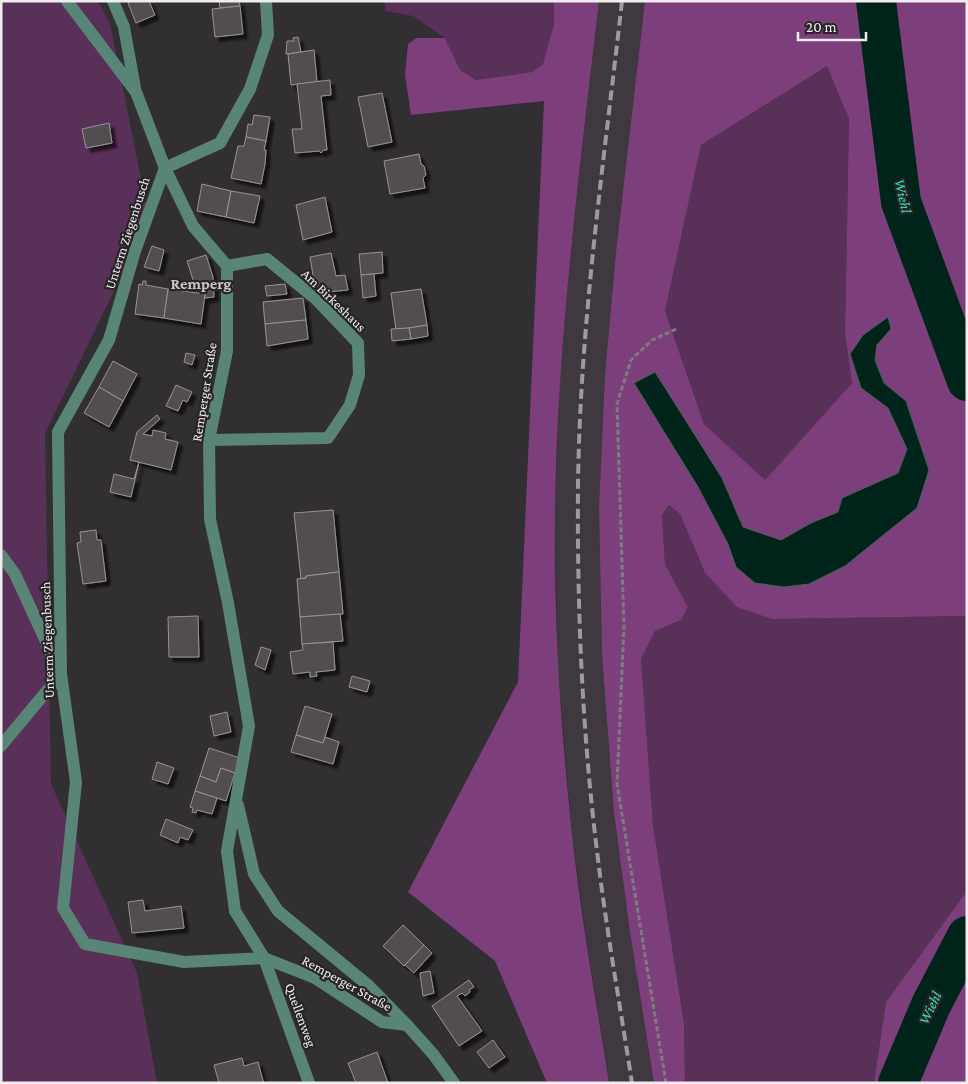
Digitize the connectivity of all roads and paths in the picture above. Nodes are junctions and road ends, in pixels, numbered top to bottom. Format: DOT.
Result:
graph roads {
  1 [pos="67,1"];
  2 [pos="113,1"];
  3 [pos="266,1"];
  4 [pos="136,92"];
  5 [pos="165,168"];
  6 [pos="226,266"];
  7 [pos="676,329"];
  8 [pos="209,440"];
  9 [pos="1,555"];
  10 [pos="61,674"];
  11 [pos="1,746"];
  12 [pos="236,798"];
  13 [pos="264,958"];
  14 [pos="407,1025"];
  15 [pos="309,1083"];
  16 [pos="454,1083"];
  17 [pos="666,1083"];
  1 -- 4 [label="street"];
  2 -- 4 [label="street"];
  3 -- 5 [label="street"];
  4 -- 5 [label="street"];
  5 -- 6 [label="street"];
  5 -- 10 [label="street, Unterm Ziegenbusch"];
  6 -- 8 [label="street, Remperger Straße"];
  6 -- 8 [label="street, Am Birkeshaus"];
  7 -- 17 [label="path"];
  8 -- 12 [label="street, Remperger Straße"];
  9 -- 10 [label="street"];
  10 -- 11 [label="street"];
  10 -- 13 [label="street, Unterm Ziegenbusch"];
  12 -- 13 [label="street, Remperger Straße"];
  12 -- 14 [label="street, Remperger Straße"];
  13 -- 14 [label="street, Remperger Straße"];
  13 -- 15 [label="street, Quellenweg"];
  14 -- 16 [label="street, Remperger Straße"];
}
